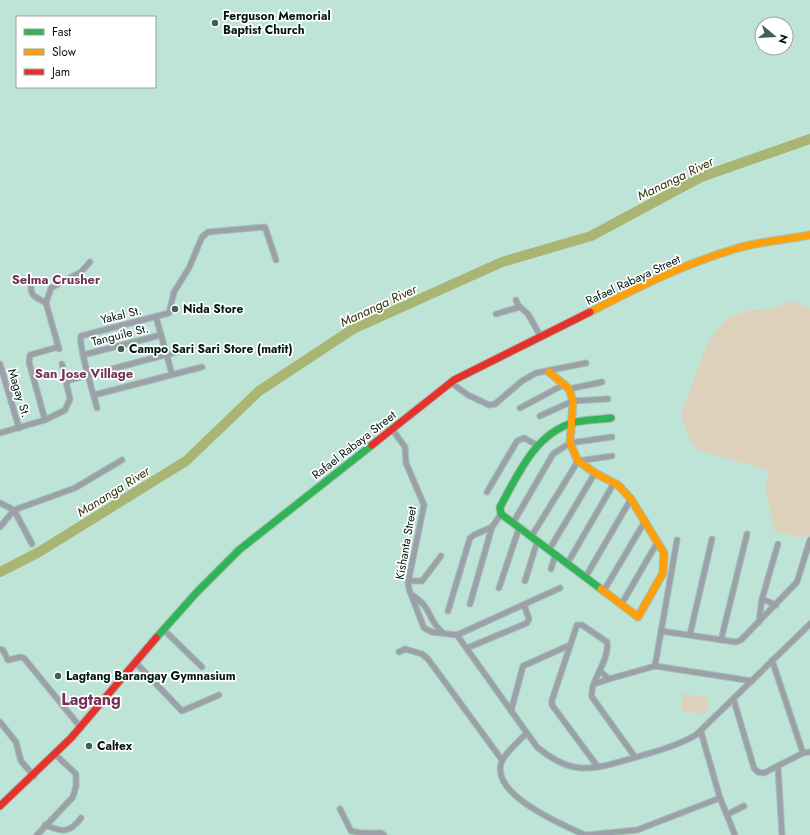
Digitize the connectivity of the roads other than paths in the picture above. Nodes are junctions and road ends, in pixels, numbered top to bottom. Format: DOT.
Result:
graph roads {
  1 [pos="810,236"];
  2 [pos="276,260"];
  3 [pos="90,262"];
  4 [pos="31,284"];
  5 [pos="516,300"];
  6 [pos="46,303"];
  7 [pos="520,307"];
  8 [pos="496,314"];
  9 [pos="156,316"];
  10 [pos="161,335"];
  11 [pos="541,337"];
  12 [pos="184,350"];
  13 [pos="83,354"];
  14 [pos="167,355"];
  15 [pos="586,363"];
  16 [pos="0,364"];
  17 [pos="62,364"];
  18 [pos="202,367"];
  19 [pos="548,372"];
  20 [pos="172,374"];
  21 [pos="88,375"];
  22 [pos="66,381"];
  23 [pos="450,382"];
  24 [pos="602,382"];
  25 [pos="567,387"];
  26 [pos="94,395"];
  27 [pos="608,398"];
  28 [pos="573,401"];
  29 [pos="97,408"];
  30 [pos="520,408"];
  31 [pos="540,416"];
  32 [pos="611,418"];
  33 [pos="45,420"];
  34 [pos="572,424"];
  35 [pos="19,428"];
  36 [pos="392,429"];
  37 [pos="0,433"];
  38 [pos="612,437"];
  39 [pos="570,442"];
  40 [pos="537,445"];
  41 [pos="612,456"];
  42 [pos="122,460"];
  43 [pos="578,461"];
  44 [pos="595,473"];
  45 [pos="614,483"];
  46 [pos="487,492"];
  47 [pos="631,499"];
  48 [pos="0,503"];
  49 [pos="14,510"];
  50 [pos="501,514"];
  51 [pos="645,521"];
  52 [pos="516,525"];
  53 [pos="0,527"];
  54 [pos="492,527"];
  55 [pos="747,534"];
  56 [pos="531,537"];
  57 [pos="712,539"];
  58 [pos="677,540"];
  59 [pos="810,540"];
  60 [pos="537,542"];
  61 [pos="657,543"];
  62 [pos="32,544"];
  63 [pos="778,544"];
  64 [pos="549,550"];
  65 [pos="442,556"];
  66 [pos="555,556"];
  67 [pos="567,564"];
  68 [pos="551,569"];
  69 [pos="585,578"];
  70 [pos="409,581"];
  71 [pos="524,581"];
  72 [pos="499,588"];
  73 [pos="560,588"];
  74 [pos="603,592"];
  75 [pos="411,594"];
  76 [pos="762,599"];
  77 [pos="470,604"];
  78 [pos="524,605"];
  79 [pos="621,605"];
  80 [pos="776,605"];
  81 [pos="429,611"];
  82 [pos="448,611"];
  83 [pos="419,615"];
  84 [pos="759,622"];
  85 [pos="810,624"];
  86 [pos="164,630"];
  87 [pos="661,631"];
  88 [pos="443,633"];
  89 [pos="690,634"];
  90 [pos="458,635"];
  91 [pos="721,640"];
  92 [pos="570,646"];
  93 [pos="467,648"];
  94 [pos="0,649"];
  95 [pos="399,652"];
  96 [pos="772,660"];
  97 [pos="136,663"];
  98 [pos="655,666"];
  99 [pos="202,667"];
  100 [pos="600,671"];
  101 [pos="609,679"];
  102 [pos="752,681"];
  103 [pos="594,684"];
  104 [pos="219,695"];
  105 [pos="734,701"];
  106 [pos="511,711"];
  107 [pos="0,722"];
  108 [pos="81,728"];
  109 [pos="701,732"];
  110 [pos="527,733"];
  111 [pos="810,752"];
  112 [pos="803,753"];
  113 [pos="56,755"];
  114 [pos="635,757"];
  115 [pos="502,760"];
  116 [pos="598,767"];
  117 [pos="778,767"];
  118 [pos="34,776"];
  119 [pos="720,798"];
  120 [pos="0,806"];
  121 [pos="744,806"];
  122 [pos="340,809"];
  123 [pos="728,814"];
  124 [pos="81,818"];
  125 [pos="45,825"];
  126 [pos="37,835"];
  127 [pos="384,835"];
  128 [pos="586,835"];
  129 [pos="735,835"];
  130 [pos="782,835"];
  1 -- 11 [label="main road, Rafael Rabaya Street"];
  2 -- 9 [label="street, Yakal St."];
  3 -- 6 [label="street"];
  4 -- 6 [label="street"];
  5 -- 7 [label="street"];
  6 -- 33 [label="street"];
  7 -- 8 [label="street"];
  7 -- 11 [label="street"];
  9 -- 10 [label="street"];
  9 -- 13 [label="street, Yakal St."];
  10 -- 13 [label="street, Tanguile St."];
  10 -- 14 [label="street"];
  11 -- 23 [label="main road, Rafael Rabaya Street"];
  12 -- 14 [label="street"];
  13 -- 21 [label="street"];
  14 -- 20 [label="street"];
  14 -- 21 [label="street"];
  15 -- 19 [label="street"];
  16 -- 35 [label="street, Magay St."];
  17 -- 22 [label="street"];
  18 -- 20 [label="street"];
  19 -- 23 [label="street"];
  19 -- 25 [label="main road"];
  20 -- 26 [label="street"];
  21 -- 22 [label="street"];
  21 -- 26 [label="street"];
  22 -- 33 [label="street"];
  23 -- 36 [label="main road, Rafael Rabaya Street"];
  24 -- 25 [label="street"];
  25 -- 28 [label="main road"];
  25 -- 30 [label="street"];
  26 -- 29 [label="street"];
  27 -- 28 [label="street"];
  28 -- 31 [label="street"];
  28 -- 34 [label="main road"];
  32 -- 34 [label="main road"];
  33 -- 35 [label="street"];
  34 -- 39 [label="main road"];
  34 -- 40 [label="main road"];
  35 -- 37 [label="street"];
  36 -- 70 [label="street, Kishanta Street"];
  36 -- 86 [label="main road, Rafael Rabaya Street"];
  38 -- 39 [label="street"];
  39 -- 43 [label="main road"];
  39 -- 52 [label="street"];
  40 -- 46 [label="street"];
  40 -- 50 [label="main road"];
  41 -- 43 [label="street"];
  42 -- 49 [label="street"];
  43 -- 44 [label="main road"];
  43 -- 56 [label="street"];
  44 -- 45 [label="main road"];
  44 -- 64 [label="street"];
  45 -- 47 [label="main road"];
  45 -- 67 [label="street"];
  47 -- 51 [label="main road"];
  47 -- 69 [label="street"];
  48 -- 49 [label="street"];
  49 -- 53 [label="street"];
  49 -- 62 [label="street"];
  50 -- 52 [label="main road"];
  50 -- 54 [label="street"];
  51 -- 61 [label="main road"];
  51 -- 74 [label="street"];
  52 -- 56 [label="main road"];
  52 -- 72 [label="street"];
  54 -- 77 [label="street"];
  54 -- 82 [label="street"];
  55 -- 91 [label="street"];
  56 -- 60 [label="main road"];
  57 -- 89 [label="street"];
  58 -- 87 [label="street"];
  59 -- 80 [label="street"];
  60 -- 64 [label="main road"];
  60 -- 71 [label="street"];
  61 -- 79 [label="street"];
  61 -- 79 [label="main road"];
  63 -- 76 [label="street"];
  64 -- 66 [label="main road"];
  65 -- 70 [label="street"];
  66 -- 67 [label="main road"];
  66 -- 68 [label="street"];
  67 -- 69 [label="main road"];
  69 -- 74 [label="main road"];
  70 -- 75 [label="street, Kishanta Street"];
  73 -- 78 [label="street"];
  74 -- 79 [label="main road"];
  75 -- 81 [label="street, Kishanta Street"];
  75 -- 83 [label="street, Kishanta Street"];
  76 -- 80 [label="street"];
  76 -- 84 [label="street"];
  78 -- 90 [label="street"];
  78 -- 93 [label="street"];
  80 -- 84 [label="street"];
  81 -- 83 [label="street"];
  81 -- 88 [label="street, Kishanta Street"];
  83 -- 88 [label="street, Kishanta Street"];
  84 -- 91 [label="street"];
  85 -- 96 [label="street"];
  86 -- 97 [label="main road, Rafael Rabaya Street"];
  86 -- 99 [label="street"];
  87 -- 89 [label="street"];
  87 -- 98 [label="street"];
  88 -- 90 [label="street"];
  89 -- 91 [label="street"];
  90 -- 93 [label="street"];
  92 -- 100 [label="street"];
  92 -- 106 [label="street"];
  92 -- 116 [label="street"];
  93 -- 106 [label="street"];
  94 -- 108 [label="street"];
  95 -- 115 [label="street"];
  96 -- 102 [label="street"];
  96 -- 112 [label="street"];
  97 -- 104 [label="street"];
  97 -- 108 [label="main road, Rafael Rabaya Street"];
  98 -- 101 [label="street"];
  98 -- 102 [label="street"];
  100 -- 101 [label="street"];
  100 -- 103 [label="street"];
  101 -- 103 [label="street"];
  102 -- 105 [label="street"];
  103 -- 114 [label="street"];
  105 -- 109 [label="street"];
  105 -- 117 [label="street"];
  106 -- 110 [label="street"];
  107 -- 118 [label="street"];
  108 -- 113 [label="main road, Rafael Rabaya Street"];
  109 -- 114 [label="street"];
  109 -- 119 [label="street"];
  110 -- 115 [label="street"];
  110 -- 116 [label="street"];
  111 -- 112 [label="street"];
  112 -- 117 [label="street"];
  113 -- 118 [label="main road, Rafael Rabaya Street"];
  113 -- 125 [label="street"];
  114 -- 116 [label="street"];
  115 -- 128 [label="street"];
  117 -- 130 [label="street"];
  118 -- 120 [label="main road, Rafael Rabaya Street"];
  119 -- 123 [label="street"];
  119 -- 128 [label="street"];
  121 -- 123 [label="street"];
  122 -- 127 [label="street"];
  123 -- 129 [label="street"];
  124 -- 125 [label="street"];
  125 -- 126 [label="street"];
}
